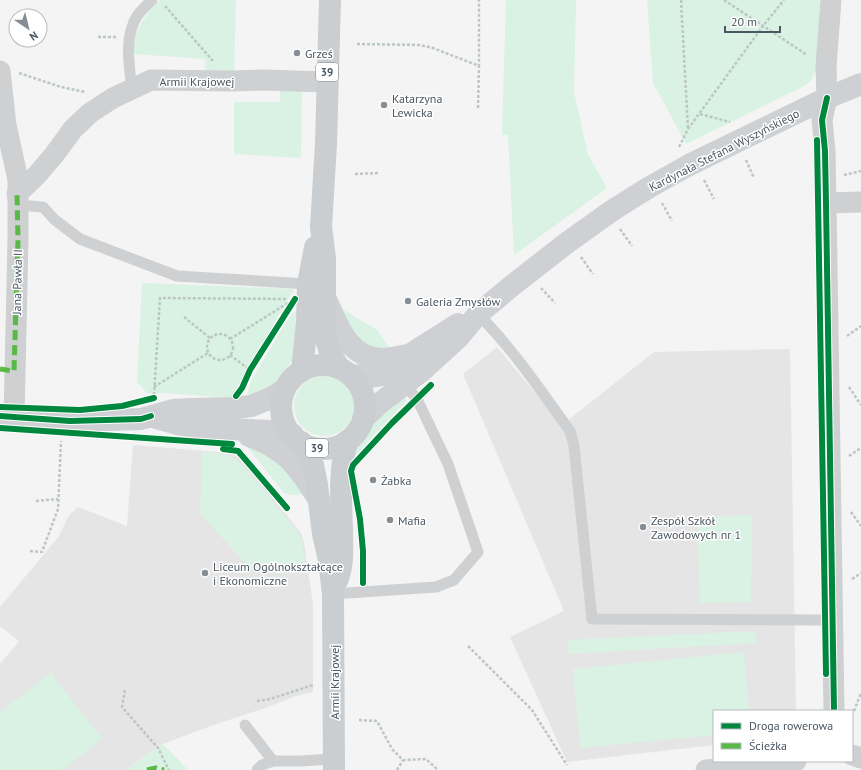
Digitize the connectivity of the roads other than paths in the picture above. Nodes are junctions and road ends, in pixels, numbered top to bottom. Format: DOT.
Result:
graph roads {
  1 [pos="152,0"];
  2 [pos="330,0"];
  3 [pos="831,0"];
  4 [pos="7,71"];
  5 [pos="326,82"];
  6 [pos="861,84"];
  7 [pos="132,89"];
  8 [pos="827,98"];
  9 [pos="17,199"];
  10 [pos="826,202"];
  11 [pos="861,202"];
  12 [pos="321,227"];
  13 [pos="301,292"];
  14 [pos="326,297"];
  15 [pos="478,314"];
  16 [pos="409,355"];
  17 [pos="7,370"];
  18 [pos="302,371"];
  19 [pos="345,372"];
  20 [pos="405,385"];
  21 [pos="285,389"];
  22 [pos="151,405"];
  23 [pos="7,416"];
  24 [pos="363,419"];
  25 [pos="233,430"];
  26 [pos="297,439"];
  27 [pos="347,441"];
  28 [pos="319,500"];
  29 [pos="333,594"];
  30 [pos="833,620"];
  31 [pos="834,710"];
  32 [pos="245,726"];
  33 [pos="274,762"];
  34 [pos="786,762"];
  35 [pos="334,764"];
  36 [pos="258,770"];
  37 [pos="706,770"];
  1 -- 7 [label="lane"];
  2 -- 5 [label="main road, 39"];
  3 -- 8 [label="street"];
  4 -- 9 [label="street, Jana Pawła II"];
  5 -- 7 [label="street, Armii Krajowej"];
  5 -- 12 [label="main road, 39"];
  6 -- 8 [label="street, Kardynała Stefana Wyszyńskiego"];
  7 -- 9 [label="street, Armii Krajowej"];
  8 -- 10 [label="street"];
  8 -- 15 [label="street, Kardynała Stefana Wyszyńskiego"];
  9 -- 13 [label="lane"];
  9 -- 17 [label="street, Jana Pawła II"];
  10 -- 11 [label="street"];
  10 -- 30 [label="street"];
  12 -- 13 [label="main road, 39"];
  12 -- 14 [label="main road, 39"];
  13 -- 18 [label="main road, 39"];
  14 -- 16 [label="street"];
  14 -- 19 [label="main road, 39"];
  15 -- 16 [label="street, Kardynała Stefana Wyszyńskiego"];
  15 -- 20 [label="street, Kardynała Stefana Wyszyńskiego"];
  15 -- 30 [label="lane"];
  16 -- 19 [label="street, Kardynała Stefana Wyszyńskiego"];
  17 -- 23 [label="street, Jana Pawła II"];
  18 -- 19 [label="main road"];
  18 -- 21 [label="main road"];
  19 -- 24 [label="main road, 39"];
  20 -- 24 [label="street, Kardynała Stefana Wyszyńskiego"];
  20 -- 29 [label="lane"];
  21 -- 22 [label="street, Jana Pawła II"];
  21 -- 26 [label="main road, 39"];
  22 -- 23 [label="street, Jana Pawła II"];
  22 -- 25 [label="street, Jana Pawła II"];
  24 -- 27 [label="main road, 39"];
  25 -- 26 [label="street, Jana Pawła II"];
  25 -- 28 [label="street"];
  26 -- 27 [label="main road, 39"];
  26 -- 28 [label="main road, Armii Krajowej / 39"];
  27 -- 29 [label="main road, Armii Krajowej / 39"];
  28 -- 29 [label="main road, Armii Krajowej / 39"];
  29 -- 35 [label="main road, Armii Krajowej / 39"];
  30 -- 31 [label="street"];
  32 -- 33 [label="lane"];
  33 -- 35 [label="lane"];
  33 -- 36 [label="lane"];
  34 -- 37 [label="street"];
}
